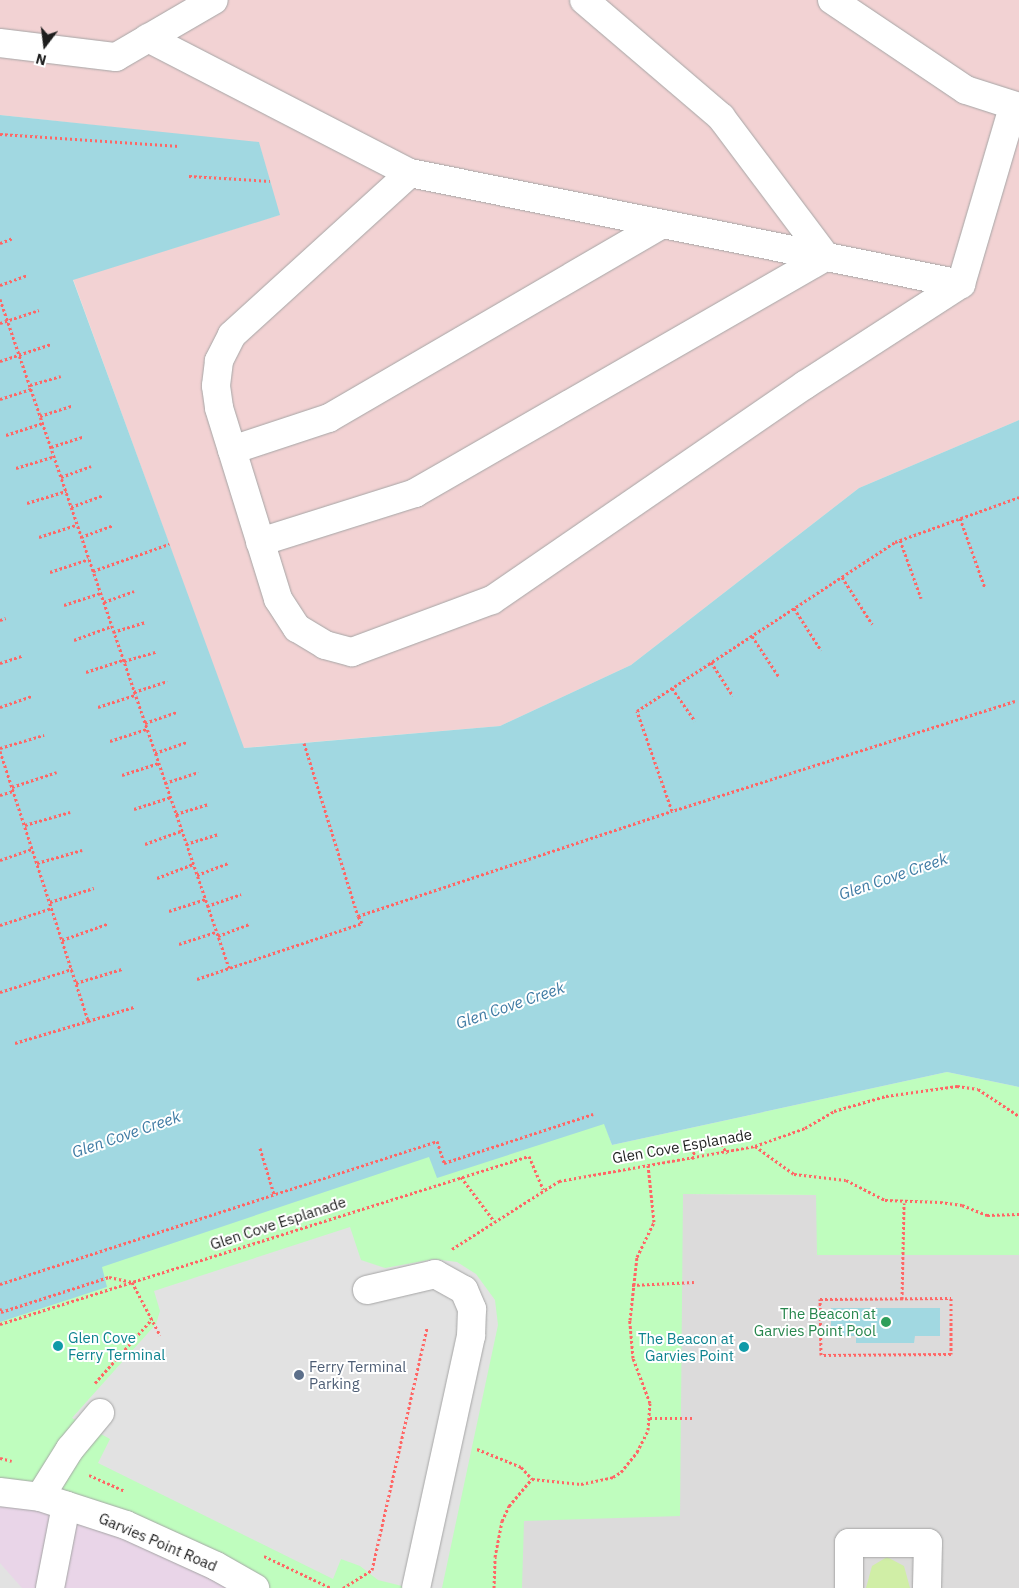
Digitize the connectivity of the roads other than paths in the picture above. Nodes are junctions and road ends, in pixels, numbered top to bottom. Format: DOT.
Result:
graph roads {
  1 [pos="214,0"];
  2 [pos="584,0"];
  3 [pos="832,0"];
  4 [pos="148,38"];
  5 [pos="0,43"];
  6 [pos="1016,107"];
  7 [pos="410,173"];
  8 [pos="662,224"];
  9 [pos="826,256"];
  10 [pos="962,284"];
  11 [pos="232,450"];
  12 [pos="260,542"];
  13 [pos="367,1290"];
  14 [pos="100,1414"];
  15 [pos="0,1492"];
  16 [pos="40,1497"];
  17 [pos="66,1506"];
  18 [pos="50,1588"];
  19 [pos="255,1588"];
  20 [pos="416,1588"];
  21 [pos="849,1588"];
  22 [pos="927,1588"];
  1 -- 4 [label="street"];
  2 -- 9 [label="street"];
  3 -- 6 [label="street"];
  4 -- 5 [label="street"];
  4 -- 7 [label="street"];
  6 -- 10 [label="street"];
  7 -- 8 [label="street"];
  7 -- 11 [label="street"];
  8 -- 9 [label="street"];
  8 -- 11 [label="street"];
  9 -- 10 [label="street"];
  9 -- 12 [label="street"];
  10 -- 12 [label="street"];
  11 -- 12 [label="street"];
  13 -- 20 [label="street"];
  14 -- 16 [label="street"];
  15 -- 16 [label="street, Garvies Point Road"];
  16 -- 17 [label="street, Garvies Point Road"];
  17 -- 18 [label="street"];
  17 -- 19 [label="street, Garvies Point Road"];
  21 -- 22 [label="street"];
}
